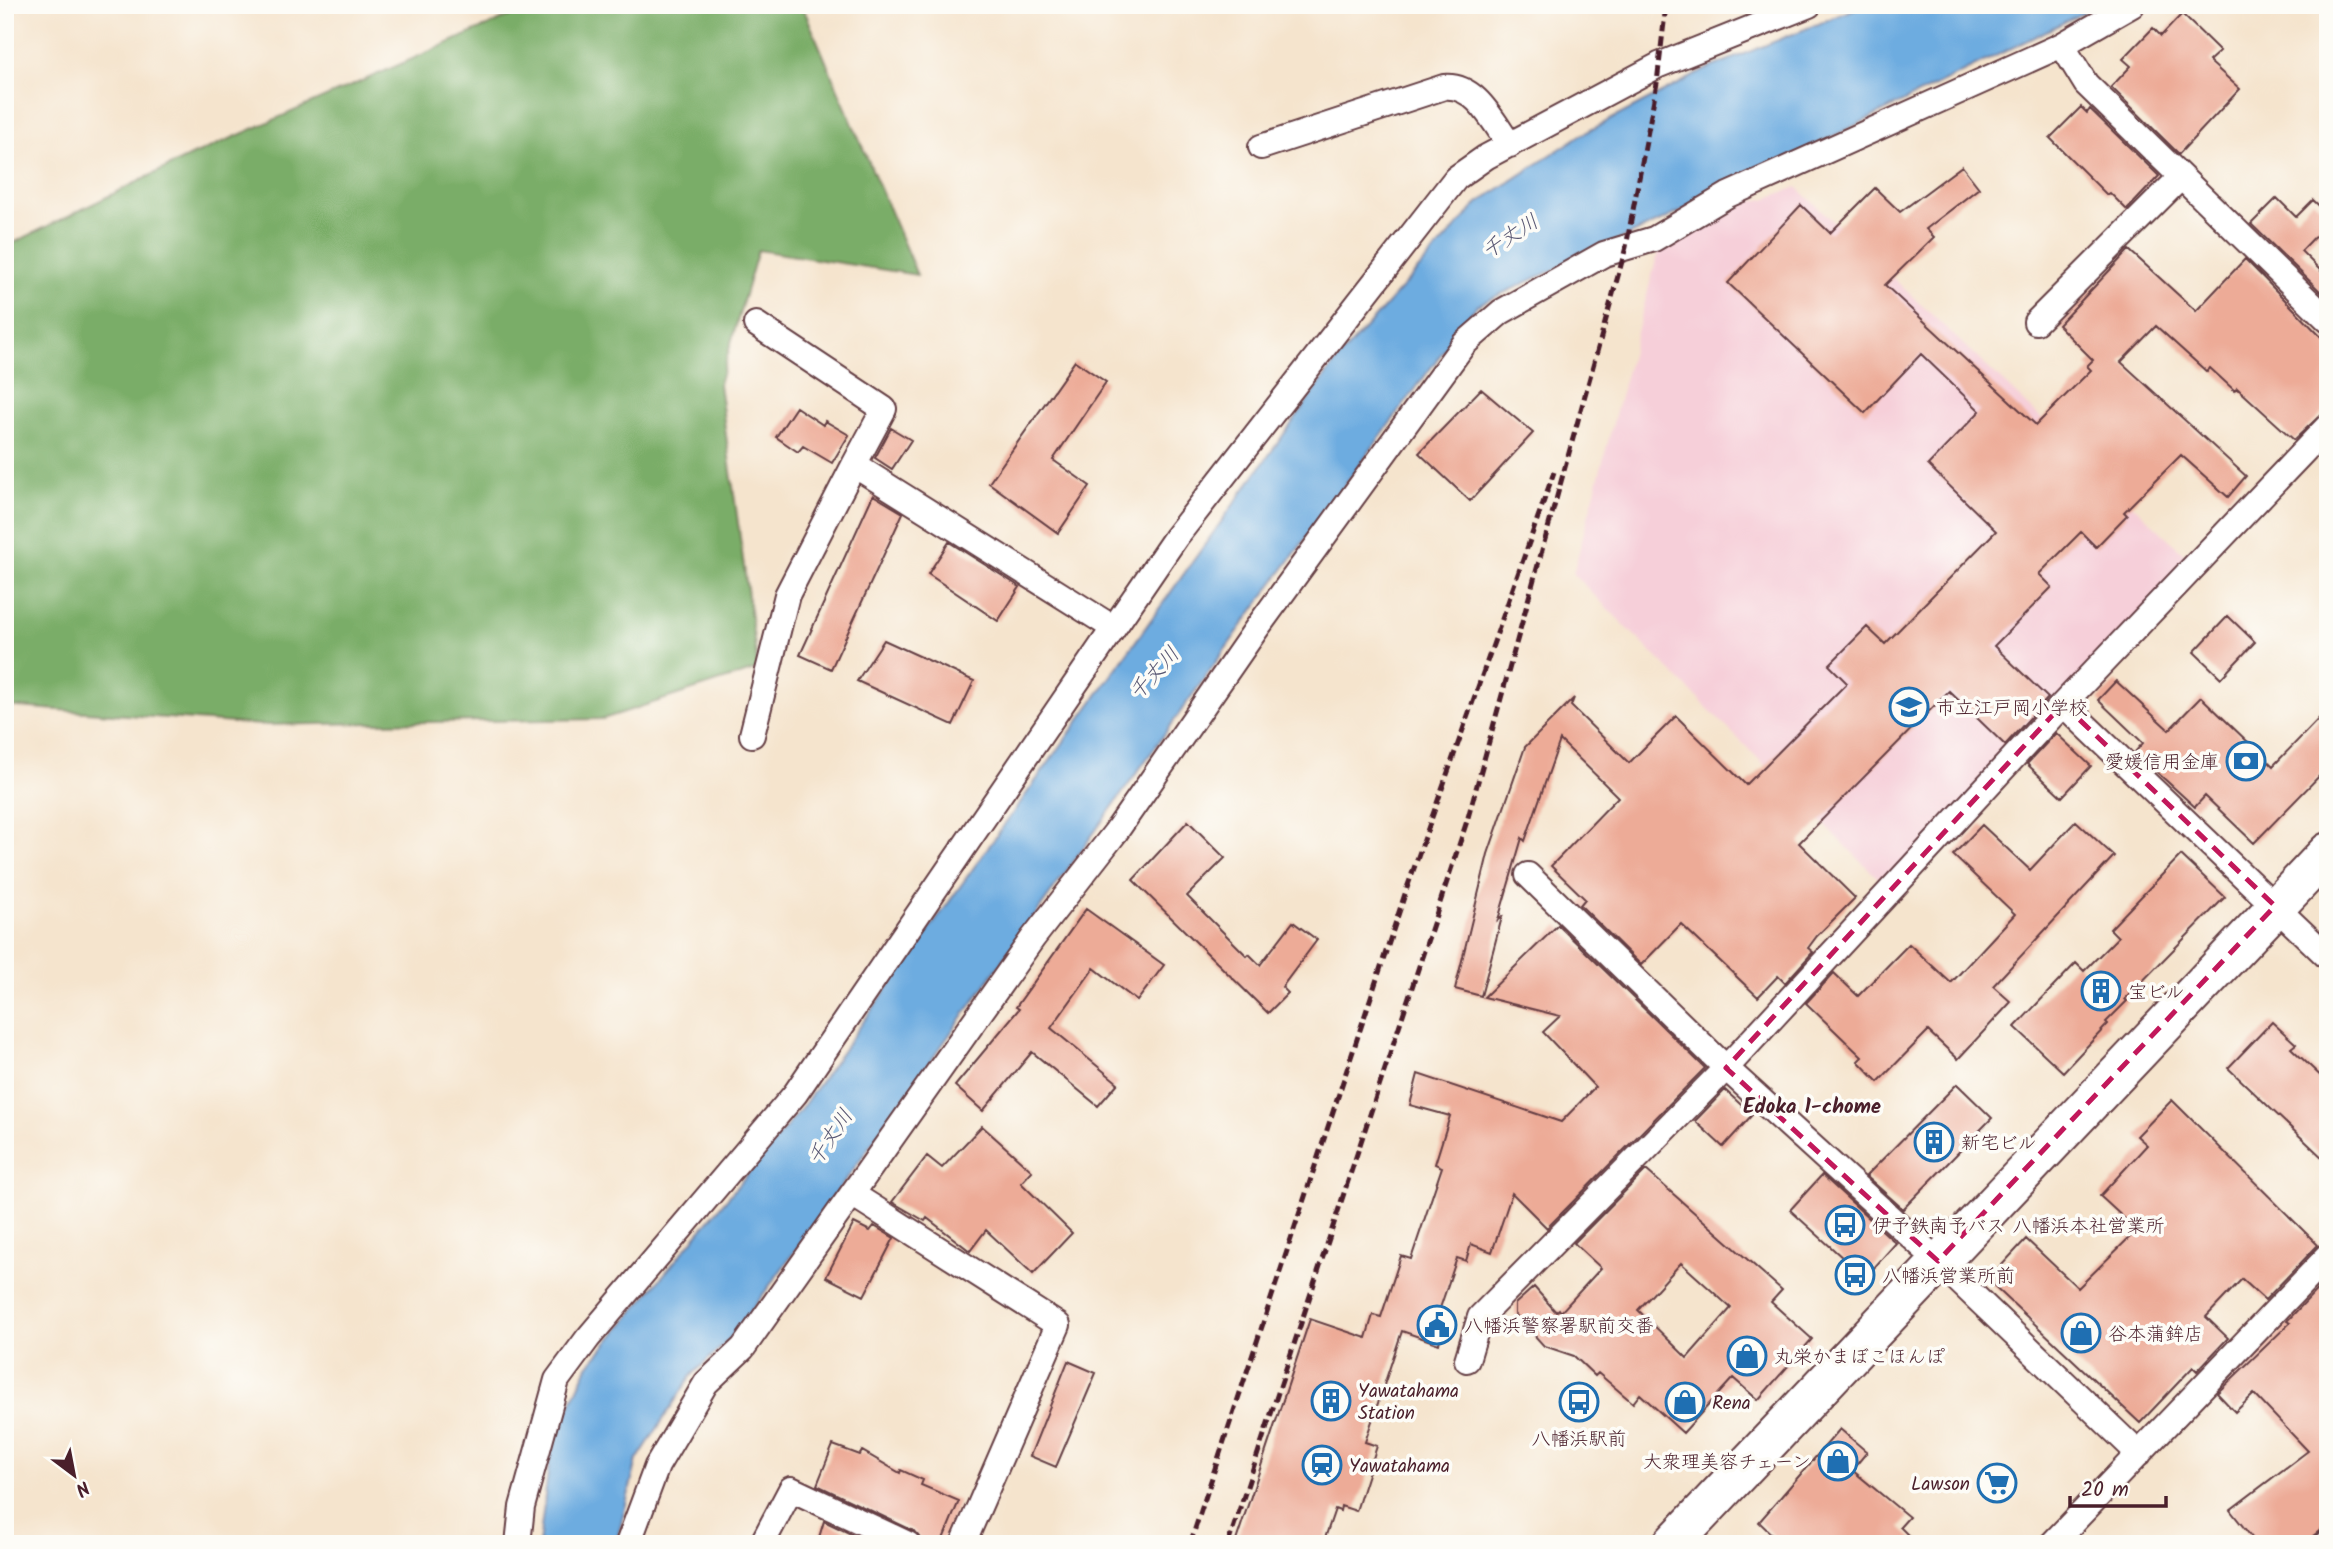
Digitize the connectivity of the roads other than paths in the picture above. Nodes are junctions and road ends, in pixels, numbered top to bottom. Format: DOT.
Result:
graph roads {
  1 [pos="1809,5"];
  2 [pos="2132,5"];
  3 [pos="2062,45"];
  4 [pos="1510,145"];
  5 [pos="1261,147"];
  6 [pos="2180,177"];
  7 [pos="2328,320"];
  8 [pos="2036,323"];
  9 [pos="756,324"];
  10 [pos="2328,426"];
  11 [pos="854,465"];
  12 [pos="1112,628"];
  13 [pos="2063,704"];
  14 [pos="752,735"];
  15 [pos="2328,852"];
  16 [pos="1528,875"];
  17 [pos="2275,906"];
  18 [pos="2328,957"];
  19 [pos="1726,1068"];
  20 [pos="852,1194"];
  21 [pos="2328,1256"];
  22 [pos="1938,1261"];
  23 [pos="1467,1360"];
  24 [pos="2139,1454"];
  25 [pos="518,1544"];
  26 [pos="628,1544"];
  27 [pos="762,1544"];
  28 [pos="908,1544"];
  29 [pos="963,1544"];
  30 [pos="1672,1544"];
  31 [pos="2052,1544"];
  1 -- 4 [label="street"];
  2 -- 3 [label="street"];
  3 -- 6 [label="street"];
  3 -- 20 [label="street"];
  4 -- 5 [label="street"];
  4 -- 12 [label="street"];
  6 -- 7 [label="street"];
  6 -- 8 [label="street"];
  9 -- 11 [label="street"];
  10 -- 13 [label="street"];
  11 -- 12 [label="street"];
  11 -- 14 [label="street"];
  12 -- 25 [label="street"];
  13 -- 17 [label="street"];
  13 -- 19 [label="street"];
  15 -- 17 [label="highway"];
  16 -- 19 [label="street"];
  17 -- 18 [label="street"];
  17 -- 22 [label="highway"];
  19 -- 22 [label="street"];
  19 -- 23 [label="street"];
  20 -- 26 [label="street"];
  20 -- 29 [label="street"];
  21 -- 24 [label="street"];
  22 -- 24 [label="street"];
  22 -- 30 [label="highway"];
  24 -- 31 [label="street"];
  27 -- 28 [label="street"];
}
